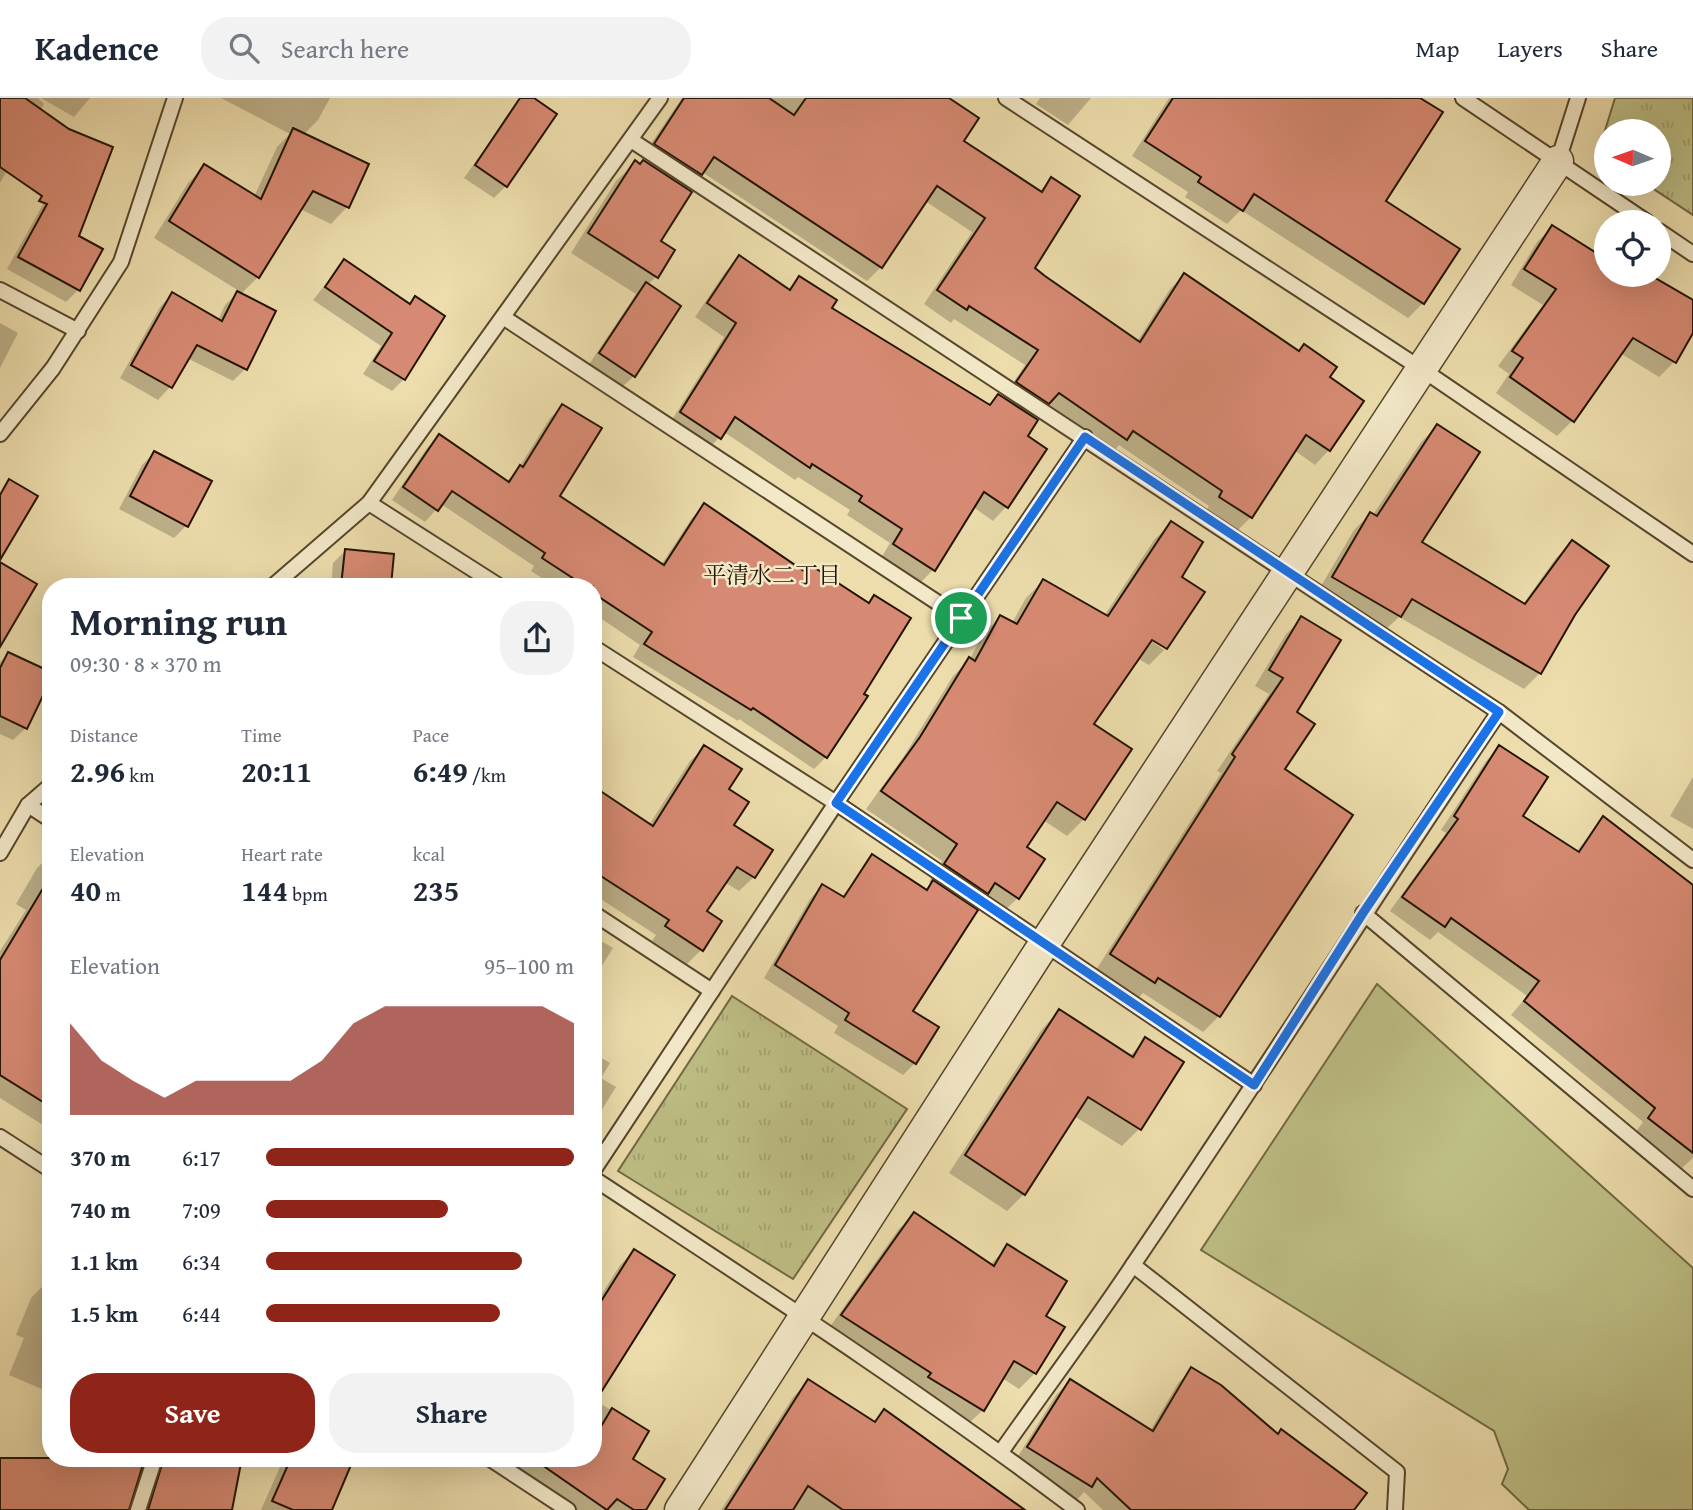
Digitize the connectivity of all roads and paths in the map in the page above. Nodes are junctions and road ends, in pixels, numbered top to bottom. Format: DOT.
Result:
graph roads {
  1 [pos="175,98"];
  2 [pos="660,98"];
  3 [pos="1006,98"];
  4 [pos="1463,98"];
  5 [pos="1578,98"];
  6 [pos="631,140"];
  7 [pos="1558,161"];
  8 [pos="1629,210"];
  9 [pos="1671,238"];
  10 [pos="1693,254"];
  11 [pos="0,290"];
  12 [pos="503,317"];
  13 [pos="78,331"];
  14 [pos="1423,370"];
  15 [pos="0,433"];
  16 [pos="1085,437"];
  17 [pos="369,503"];
  18 [pos="1693,554"];
  19 [pos="1289,571"];
  20 [pos="282,578"];
  21 [pos="486,578"];
  22 [pos="961,618"];
  23 [pos="602,653"];
  24 [pos="1499,712"];
  25 [pos="42,793"];
  26 [pos="836,803"];
  27 [pos="29,805"];
  28 [pos="42,814"];
  29 [pos="0,853"];
  30 [pos="1693,860"];
  31 [pos="1363,913"];
  32 [pos="602,919"];
  33 [pos="1044,944"];
  34 [pos="712,991"];
  35 [pos="1254,1085"];
  36 [pos="0,1137"];
  37 [pos="602,1157"];
  38 [pos="42,1164"];
  39 [pos="602,1184"];
  40 [pos="1693,1189"];
  41 [pos="1133,1265"];
  42 [pos="802,1315"];
  43 [pos="1000,1452"];
  44 [pos="152,1467"];
  45 [pos="503,1467"];
  46 [pos="138,1510"];
  47 [pos="568,1510"];
  48 [pos="680,1510"];
  49 [pos="1077,1510"];
  50 [pos="1395,1510"];
  1 -- 13 [label="lane"];
  2 -- 6 [label="lane"];
  3 -- 14 [label="lane"];
  4 -- 7 [label="lane"];
  5 -- 7 [label="lane"];
  6 -- 12 [label="lane"];
  6 -- 16 [label="lane"];
  7 -- 8 [label="lane"];
  7 -- 14 [label="street"];
  9 -- 10 [label="lane"];
  11 -- 13 [label="lane"];
  12 -- 17 [label="lane"];
  12 -- 22 [label="lane"];
  13 -- 15 [label="lane"];
  14 -- 18 [label="lane"];
  14 -- 19 [label="street"];
  16 -- 19 [label="lane"];
  16 -- 22 [label="lane"];
  17 -- 20 [label="lane"];
  17 -- 21 [label="lane"];
  19 -- 24 [label="lane"];
  19 -- 33 [label="street"];
  22 -- 26 [label="lane"];
  23 -- 26 [label="lane"];
  24 -- 30 [label="lane"];
  24 -- 31 [label="lane"];
  25 -- 27 [label="lane"];
  26 -- 33 [label="lane"];
  26 -- 34 [label="lane"];
  27 -- 28 [label="lane"];
  27 -- 29 [label="lane"];
  31 -- 35 [label="lane"];
  31 -- 40 [label="lane"];
  32 -- 34 [label="lane"];
  33 -- 35 [label="lane"];
  33 -- 42 [label="street"];
  34 -- 37 [label="lane"];
  35 -- 41 [label="lane"];
  36 -- 38 [label="lane"];
  39 -- 42 [label="lane"];
  41 -- 43 [label="lane"];
  41 -- 50 [label="lane"];
  42 -- 43 [label="lane"];
  42 -- 48 [label="street"];
  43 -- 49 [label="lane"];
  44 -- 46 [label="lane"];
  45 -- 47 [label="lane"];
}
